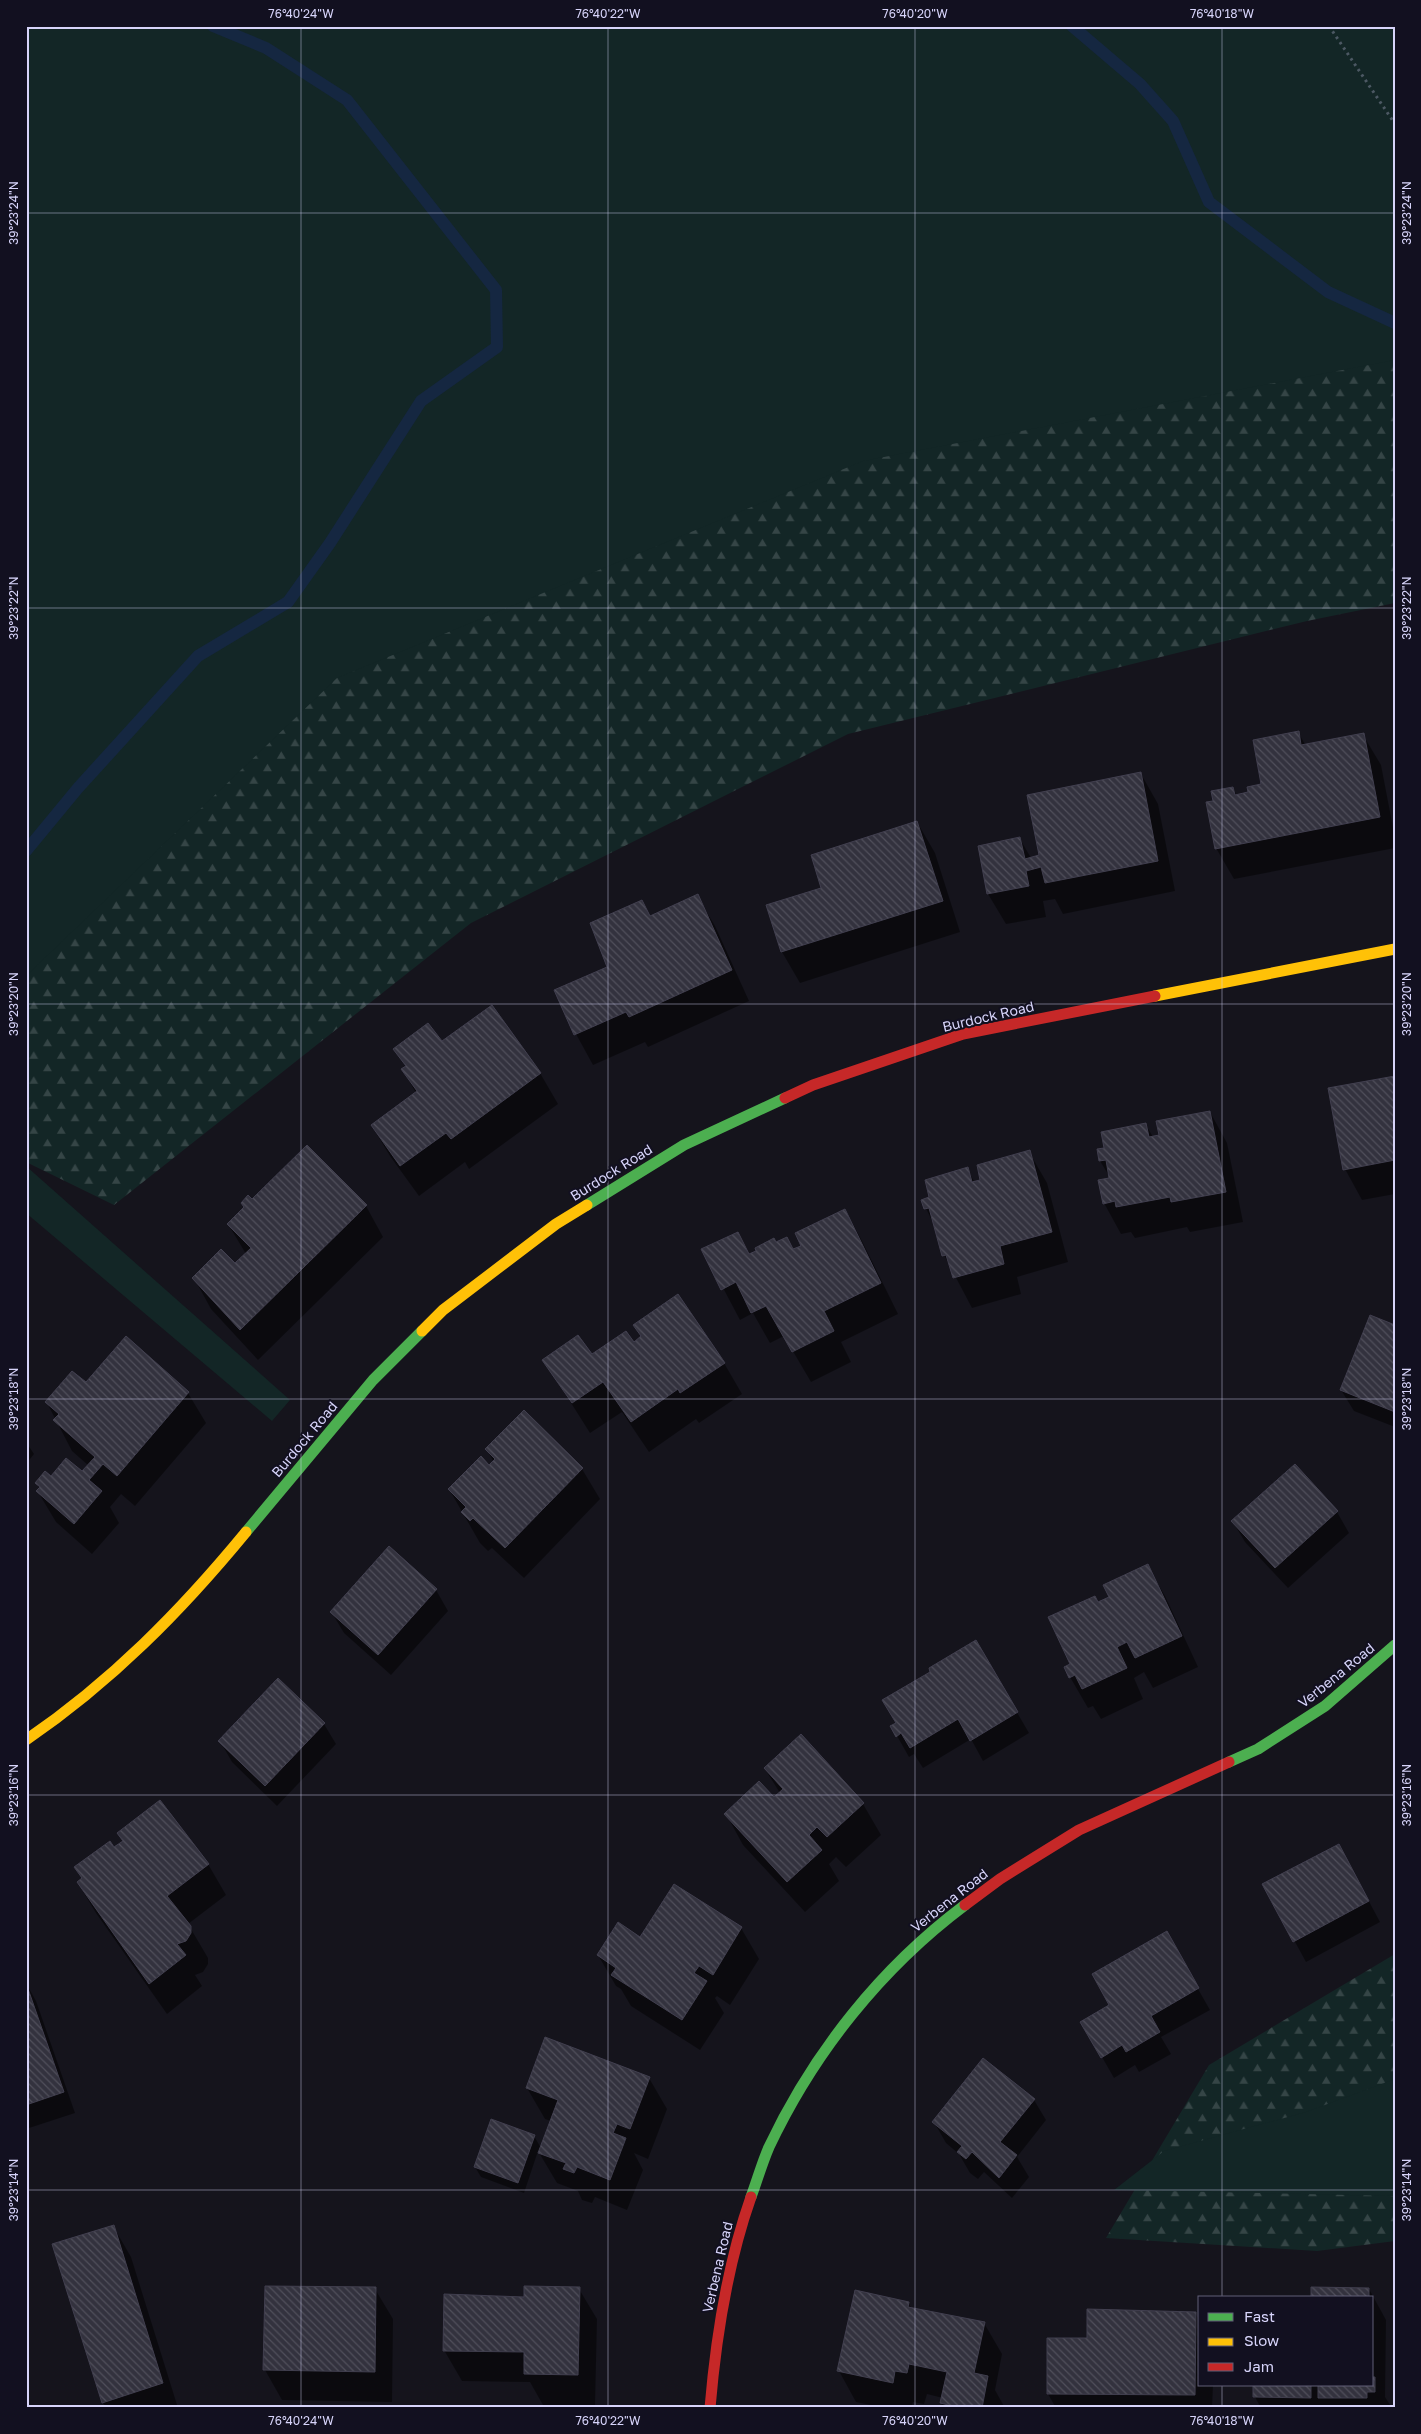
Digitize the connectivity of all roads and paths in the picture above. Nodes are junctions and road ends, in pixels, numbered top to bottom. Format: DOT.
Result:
graph roads {
  1 [pos="1329,26"];
  2 [pos="1395,124"];
  3 [pos="1395,948"];
  4 [pos="1395,1645"];
  5 [pos="26,1740"];
  6 [pos="710,2408"];
  1 -- 2 [label="path"];
  3 -- 5 [label="street, Burdock Road"];
  4 -- 6 [label="street, Verbena Road"];
}
